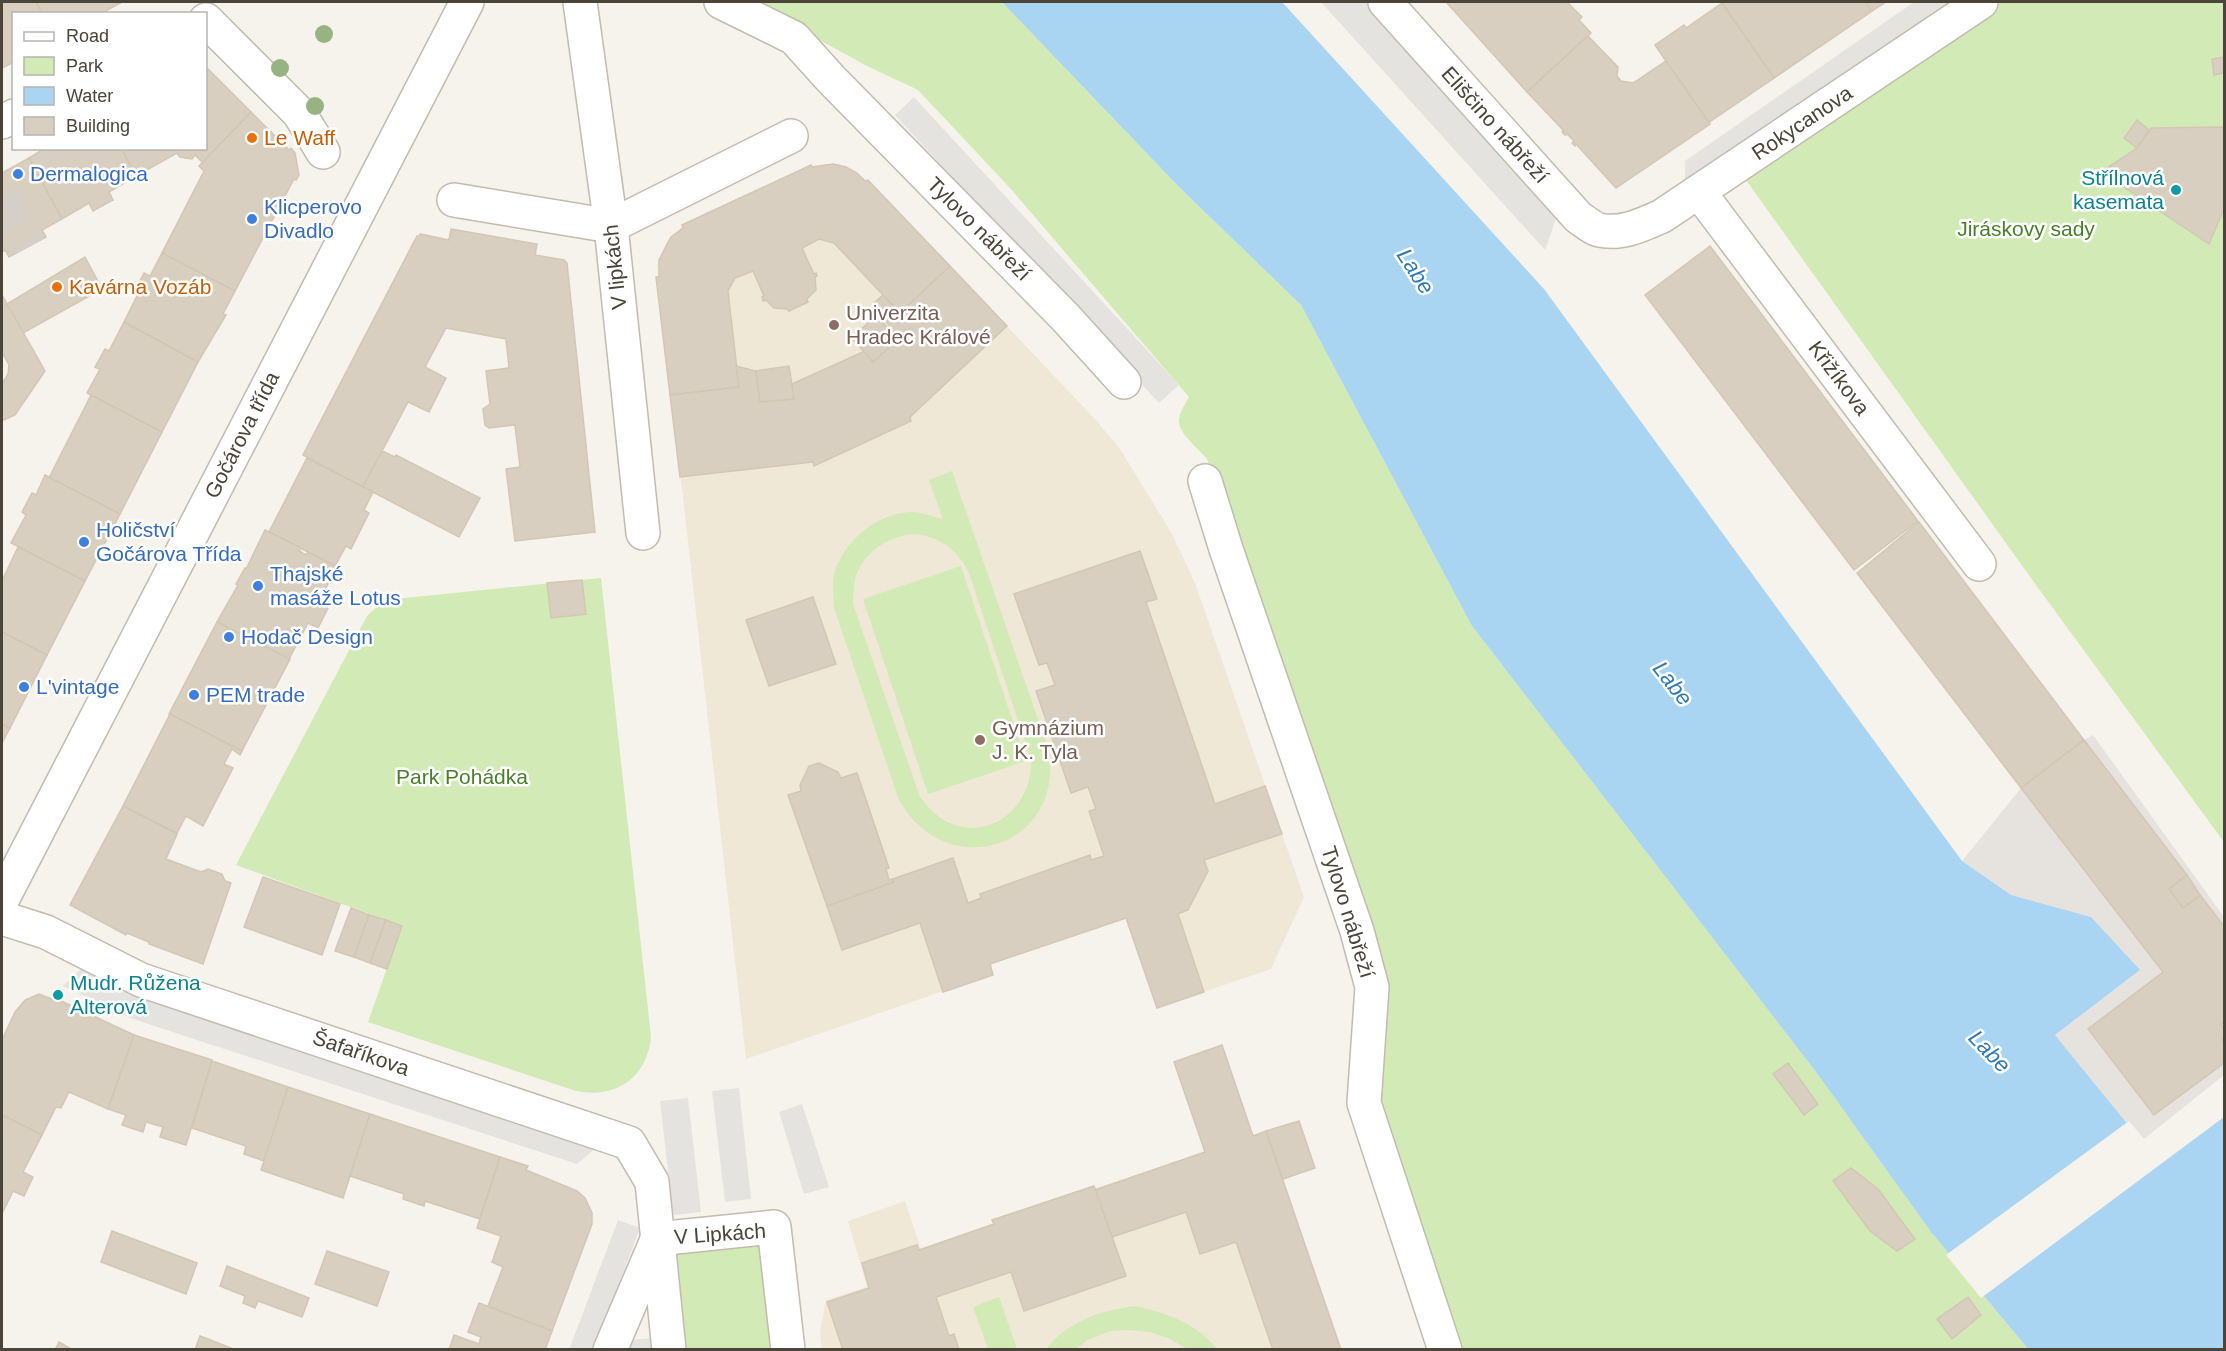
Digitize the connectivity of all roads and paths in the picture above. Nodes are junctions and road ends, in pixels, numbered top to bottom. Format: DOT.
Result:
graph roads {
  1 [pos="219,2"];
  2 [pos="467,2"];
  3 [pos="580,2"];
  4 [pos="721,2"];
  5 [pos="1385,2"];
  6 [pos="1982,2"];
  7 [pos="202,12"];
  8 [pos="207,21"];
  9 [pos="791,136"];
  10 [pos="323,152"];
  11 [pos="1699,192"];
  12 [pos="454,200"];
  13 [pos="611,226"];
  14 [pos="1617,231"];
  15 [pos="1124,382"];
  16 [pos="1205,481"];
  17 [pos="643,533"];
  18 [pos="1979,564"];
  19 [pos="2,900"];
  20 [pos="2,918"];
  21 [pos="657,1239"];
  22 [pos="610,1350"];
  23 [pos="669,1350"];
  24 [pos="788,1350"];
  25 [pos="1445,1350"];
  1 -- 7 [label="street"];
  2 -- 19 [label="street, Gočárova třída"];
  3 -- 13 [label="street, V lipkách"];
  4 -- 15 [label="street, Tylovo nábřeží"];
  5 -- 14 [label="street, Eliščino nábřeží"];
  6 -- 11 [label="street, Rokycanova"];
  8 -- 10 [label="street"];
  9 -- 13 [label="street"];
  11 -- 14 [label="street, Rokycanova"];
  11 -- 18 [label="street, Křižíkova"];
  12 -- 13 [label="street"];
  13 -- 17 [label="street, V lipkách"];
  16 -- 25 [label="street, Tylovo nábřeží"];
  20 -- 21 [label="street, Šafaříkova"];
  21 -- 22 [label="street"];
  21 -- 23 [label="street, V Lipkách"];
  21 -- 24 [label="street, V Lipkách"];
}
